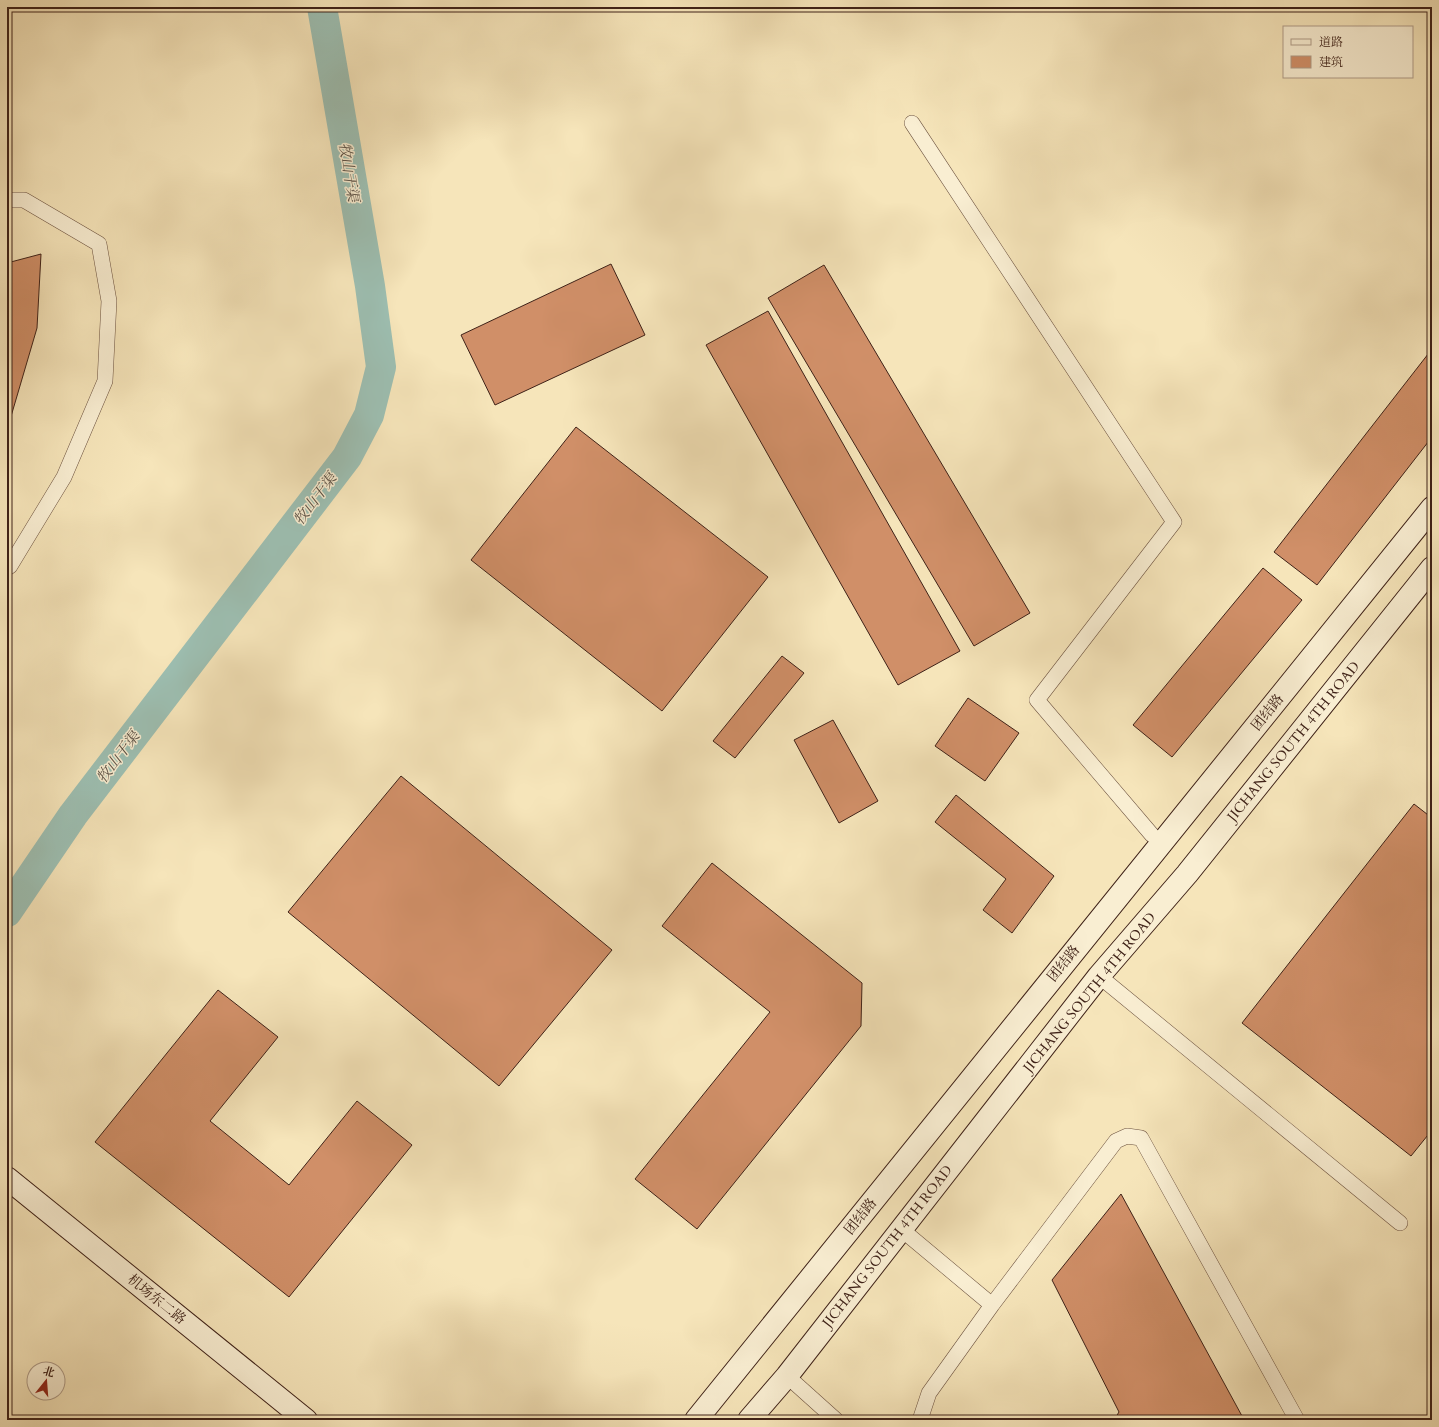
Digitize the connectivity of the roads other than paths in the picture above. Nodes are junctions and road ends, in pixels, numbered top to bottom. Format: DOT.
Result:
graph roads {
  1 [pos="912,124"];
  2 [pos="7,200"];
  3 [pos="1432,508"];
  4 [pos="7,568"];
  5 [pos="1432,568"];
  6 [pos="1152,835"];
  7 [pos="1099,976"];
  8 [pos="7,1178"];
  9 [pos="1400,1223"];
  10 [pos="900,1229"];
  11 [pos="992,1305"];
  12 [pos="787,1376"];
  13 [pos="306,1420"];
  14 [pos="696,1420"];
  15 [pos="749,1420"];
  16 [pos="836,1420"];
  17 [pos="920,1420"];
  18 [pos="1297,1420"];
  1 -- 6 [label="lane"];
  2 -- 4 [label="lane"];
  3 -- 14 [label="main road, 团结路"];
  5 -- 7 [label="main road, JICHANG SOUTH 4TH ROAD"];
  7 -- 9 [label="lane"];
  7 -- 10 [label="main road, JICHANG SOUTH 4TH ROAD"];
  8 -- 13 [label="main road, 机场东二路"];
  10 -- 11 [label="lane"];
  10 -- 12 [label="main road, JICHANG SOUTH 4TH ROAD"];
  11 -- 17 [label="lane"];
  11 -- 18 [label="lane"];
  12 -- 15 [label="main road, JICHANG SOUTH 4TH ROAD"];
  12 -- 16 [label="lane"];
}
